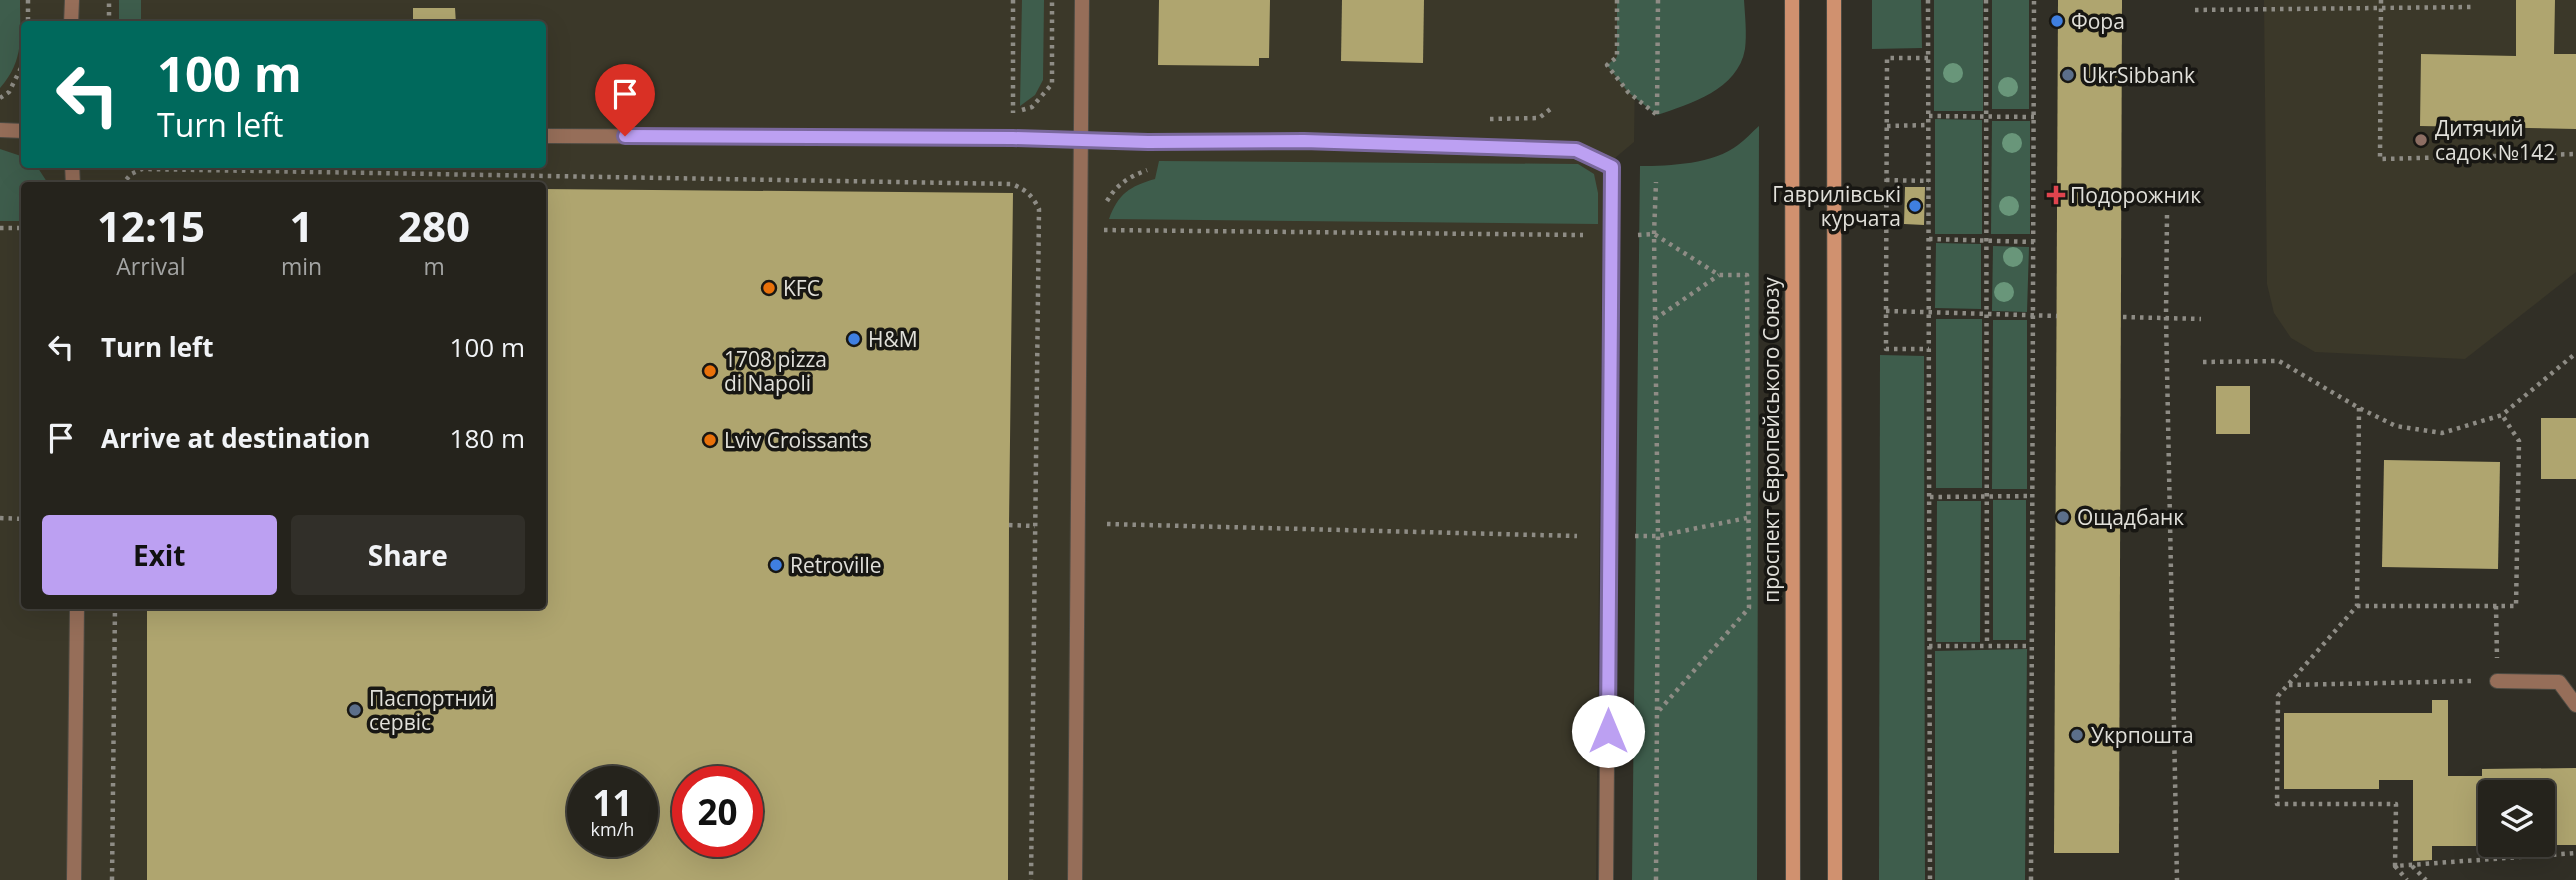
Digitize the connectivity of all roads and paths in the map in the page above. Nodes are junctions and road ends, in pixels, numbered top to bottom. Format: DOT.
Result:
graph roads {
  1 [pos="28,0"];
  2 [pos="72,0"];
  3 [pos="109,0"];
  4 [pos="1013,0"];
  5 [pos="1052,0"];
  6 [pos="1082,0"];
  7 [pos="1617,0"];
  8 [pos="1658,0"];
  9 [pos="1792,0"];
  10 [pos="1834,0"];
  11 [pos="1928,0"];
  12 [pos="1986,0"];
  13 [pos="2034,0"];
  14 [pos="2381,0"];
  15 [pos="2471,7"];
  16 [pos="2381,9"];
  17 [pos="2195,10"];
  18 [pos="29,21"];
  19 [pos="71,21"];
  20 [pos="109,21"];
  21 [pos="1928,58"];
  22 [pos="21,68"];
  23 [pos="0,98"];
  24 [pos="1929,116"];
  25 [pos="1986,116"];
  26 [pos="2034,117"];
  27 [pos="1886,125"];
  28 [pos="1928,125"];
  29 [pos="0,130"];
  30 [pos="21,131"];
  31 [pos="546,136"];
  32 [pos="1080,141"];
  33 [pos="2576,154"];
  34 [pos="1147,170"];
  35 [pos="1886,180"];
  36 [pos="1928,181"];
  37 [pos="124,182"];
  38 [pos="1656,182"];
  39 [pos="1104,206"];
  40 [pos="2166,215"];
  41 [pos="1102,218"];
  42 [pos="0,228"];
  43 [pos="21,228"];
  44 [pos="1654,234"];
  45 [pos="1583,235"];
  46 [pos="1631,235"];
  47 [pos="1929,239"];
  48 [pos="1986,240"];
  49 [pos="2034,242"];
  50 [pos="1719,275"];
  51 [pos="1886,311"];
  52 [pos="1929,312"];
  53 [pos="1986,315"];
  54 [pos="2057,316"];
  55 [pos="2033,317"];
  56 [pos="2123,317"];
  57 [pos="2166,317"];
  58 [pos="1655,319"];
  59 [pos="2201,319"];
  60 [pos="1929,349"];
  61 [pos="2576,354"];
  62 [pos="2203,362"];
  63 [pos="2359,408"];
  64 [pos="2502,415"];
  65 [pos="2032,496"];
  66 [pos="1930,497"];
  67 [pos="1987,497"];
  68 [pos="1748,518"];
  69 [pos="0,519"];
  70 [pos="21,519"];
  71 [pos="1107,524"];
  72 [pos="1009,525"];
  73 [pos="1035,526"];
  74 [pos="1577,536"];
  75 [pos="1629,536"];
  76 [pos="1658,536"];
  77 [pos="2357,606"];
  78 [pos="2496,606"];
  79 [pos="77,609"];
  80 [pos="115,609"];
  81 [pos="1929,646"];
  82 [pos="1987,646"];
  83 [pos="2032,646"];
  84 [pos="2497,681"];
  85 [pos="2288,685"];
  86 [pos="2576,705"];
  87 [pos="1656,714"];
  88 [pos="2576,853"];
  89 [pos="2395,866"];
  90 [pos="2412,866"];
  91 [pos="74,880"];
  92 [pos="112,880"];
  93 [pos="1031,880"];
  94 [pos="1074,880"];
  95 [pos="1606,880"];
  96 [pos="1656,880"];
  97 [pos="1793,880"];
  98 [pos="1835,880"];
  99 [pos="1930,880"];
  100 [pos="2031,880"];
  101 [pos="2177,880"];
  102 [pos="2407,880"];
  103 [pos="2426,880"];
  1 -- 18 [label="path"];
  2 -- 19 [label="lane"];
  3 -- 20 [label="path"];
  4 -- 5 [label="path"];
  6 -- 32 [label="lane"];
  7 -- 8 [label="path"];
  9 -- 97 [label="main road, проспект Європейського Союзу"];
  10 -- 98 [label="main road"];
  11 -- 21 [label="path"];
  12 -- 25 [label="path"];
  13 -- 26 [label="path"];
  14 -- 16 [label="path"];
  15 -- 16 [label="path"];
  16 -- 17 [label="path"];
  16 -- 33 [label="path"];
  21 -- 24 [label="path"];
  21 -- 27 [label="path"];
  22 -- 23 [label="path"];
  24 -- 25 [label="path"];
  24 -- 28 [label="path"];
  25 -- 26 [label="path"];
  25 -- 48 [label="path"];
  26 -- 49 [label="path"];
  27 -- 28 [label="path"];
  27 -- 35 [label="path"];
  28 -- 36 [label="path"];
  29 -- 30 [label="lane"];
  31 -- 32 [label="lane"];
  32 -- 94 [label="lane"];
  32 -- 95 [label="lane"];
  34 -- 39 [label="path"];
  35 -- 36 [label="path"];
  35 -- 51 [label="path"];
  36 -- 47 [label="path"];
  37 -- 73 [label="path"];
  38 -- 44 [label="path"];
  40 -- 57 [label="path"];
  41 -- 45 [label="path"];
  42 -- 43 [label="path"];
  44 -- 46 [label="path"];
  44 -- 50 [label="path"];
  44 -- 58 [label="path"];
  47 -- 48 [label="path"];
  47 -- 52 [label="path"];
  48 -- 49 [label="path"];
  48 -- 53 [label="path"];
  49 -- 55 [label="path"];
  50 -- 58 [label="path"];
  50 -- 68 [label="path"];
  51 -- 52 [label="path"];
  51 -- 60 [label="path"];
  52 -- 53 [label="path"];
  52 -- 60 [label="path"];
  53 -- 55 [label="path"];
  53 -- 67 [label="path"];
  54 -- 55 [label="path"];
  55 -- 65 [label="path"];
  56 -- 57 [label="path"];
  57 -- 59 [label="path"];
  57 -- 101 [label="path"];
  58 -- 76 [label="path"];
  60 -- 66 [label="path"];
  61 -- 64 [label="path"];
  62 -- 63 [label="path"];
  63 -- 64 [label="path"];
  63 -- 77 [label="path"];
  64 -- 78 [label="path"];
  65 -- 67 [label="path"];
  65 -- 83 [label="path"];
  66 -- 67 [label="path"];
  66 -- 81 [label="path"];
  67 -- 82 [label="path"];
  68 -- 76 [label="path"];
  68 -- 87 [label="path"];
  69 -- 70 [label="path"];
  71 -- 74 [label="path"];
  72 -- 73 [label="path"];
  73 -- 93 [label="path"];
  75 -- 76 [label="path"];
  76 -- 87 [label="path"];
  77 -- 78 [label="path"];
  77 -- 85 [label="path"];
  78 -- 84 [label="path"];
  79 -- 91 [label="lane"];
  80 -- 92 [label="path"];
  81 -- 82 [label="path"];
  81 -- 99 [label="path"];
  82 -- 83 [label="path"];
  83 -- 100 [label="path"];
  84 -- 85 [label="path"];
  84 -- 86 [label="lane"];
  85 -- 89 [label="path"];
  87 -- 96 [label="path"];
  88 -- 90 [label="path"];
  89 -- 90 [label="path"];
  89 -- 102 [label="path"];
  90 -- 103 [label="path"];
}
